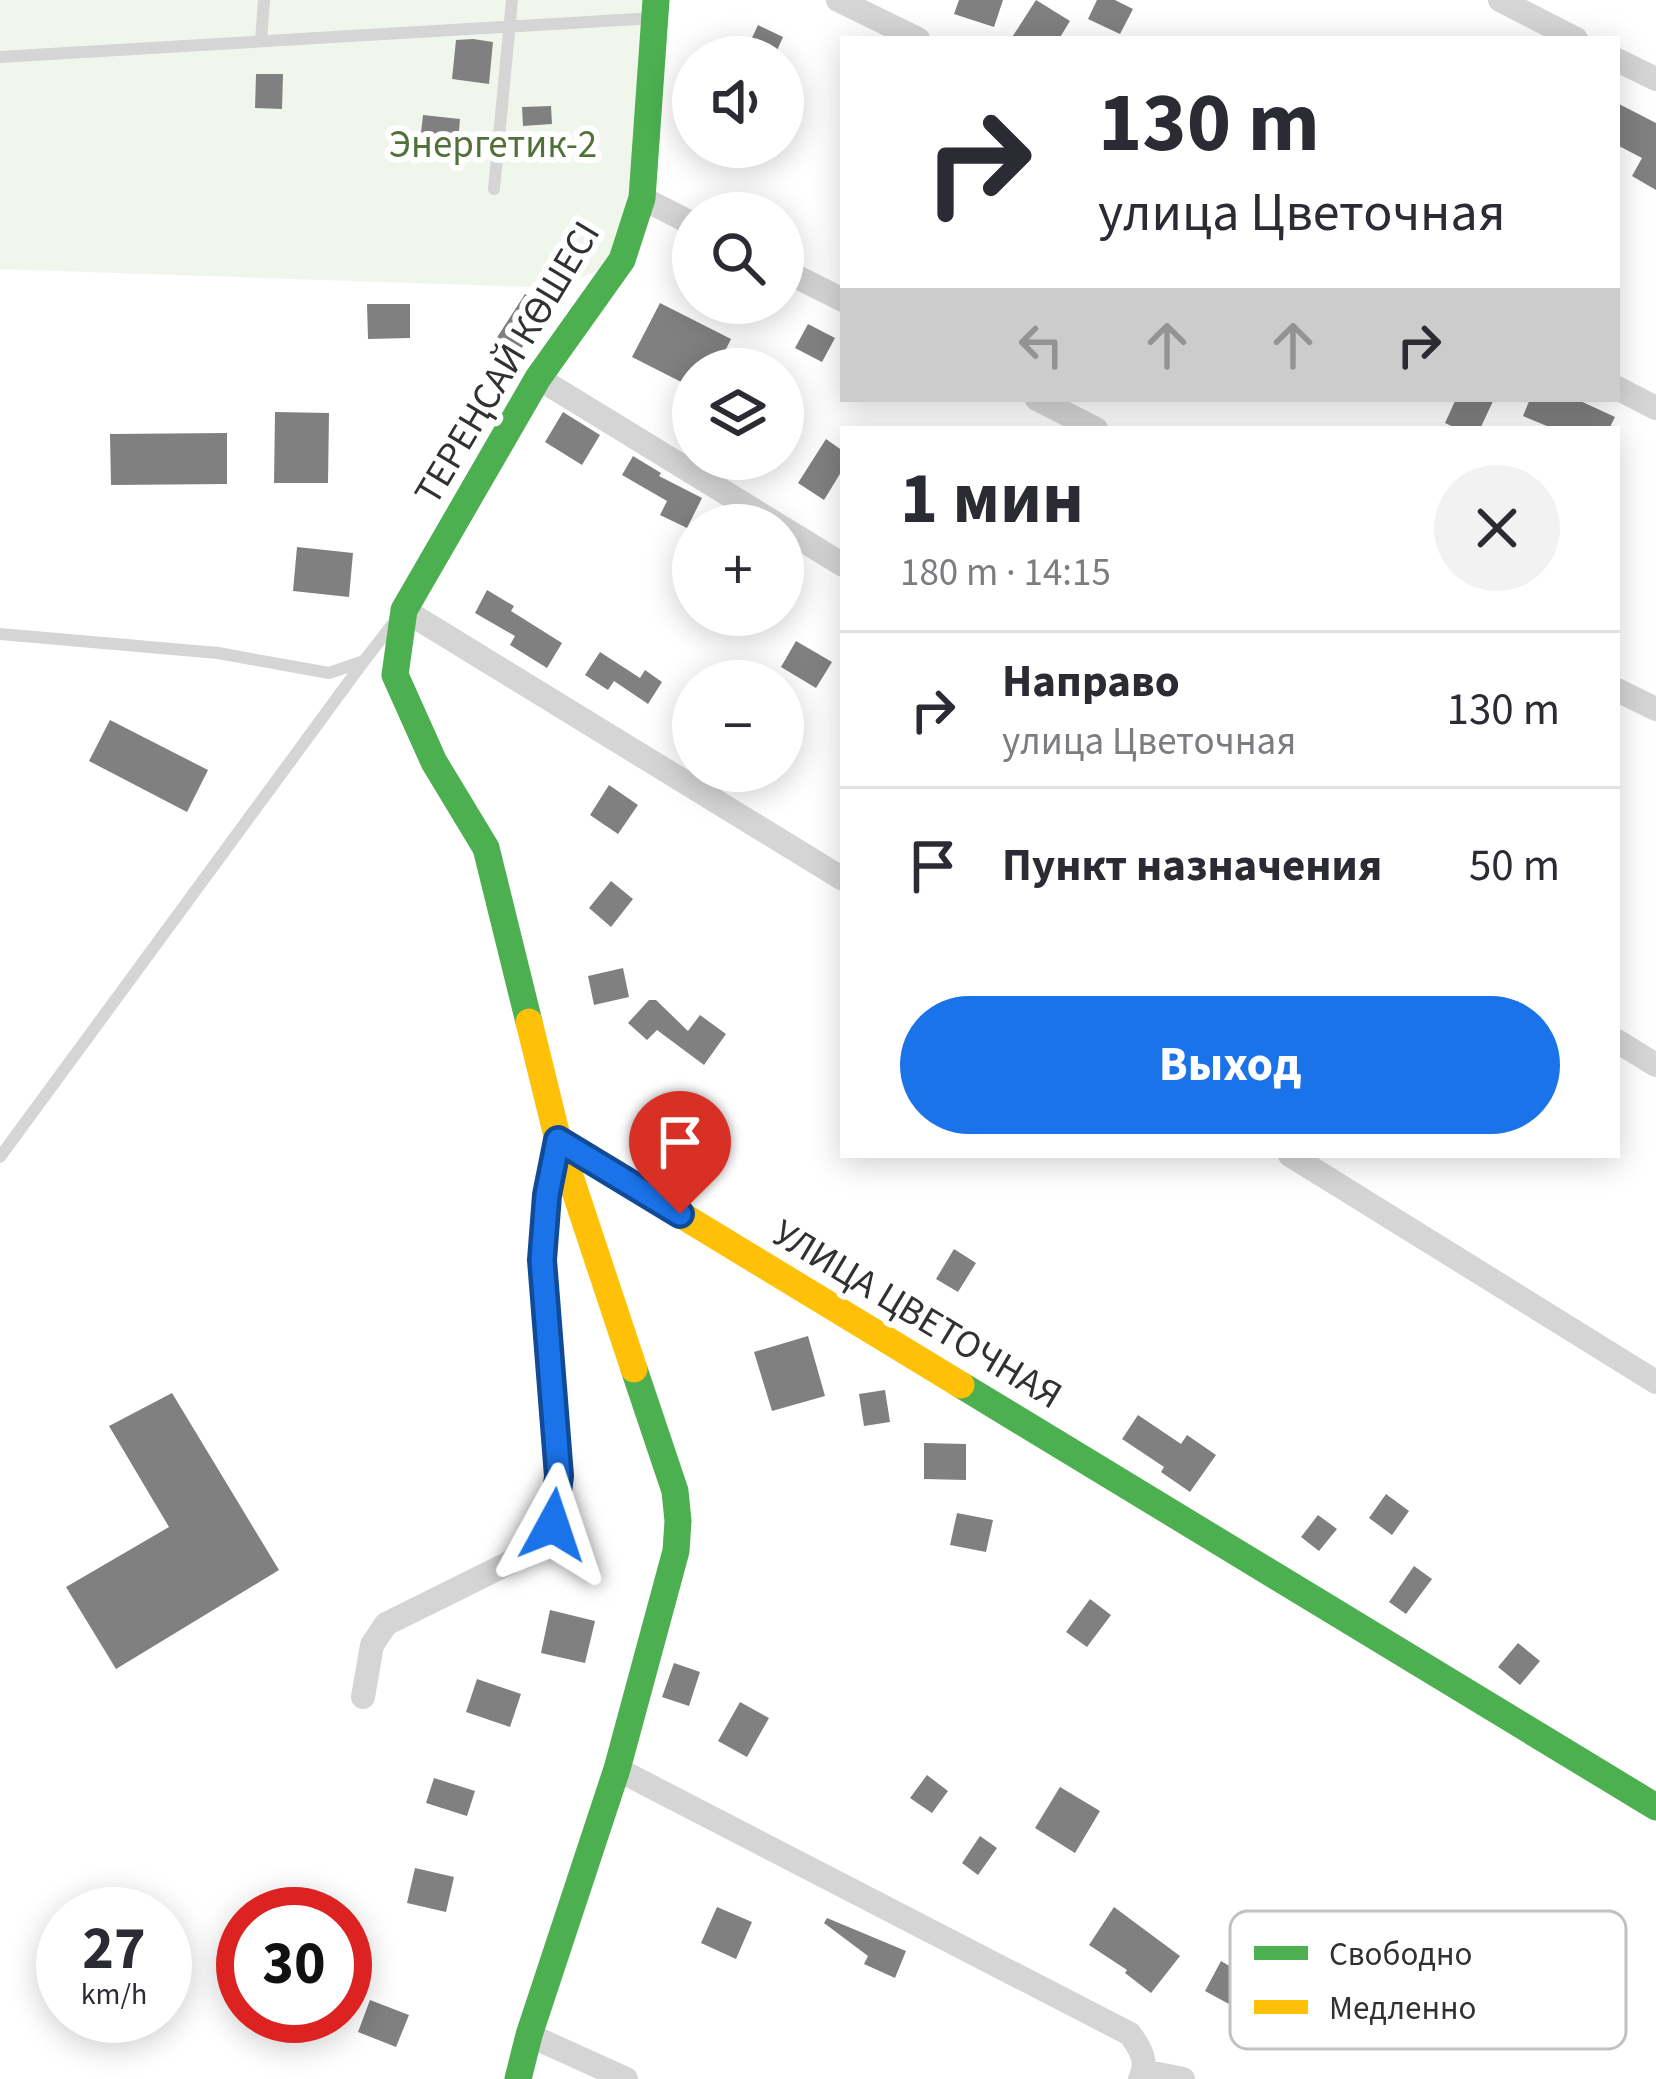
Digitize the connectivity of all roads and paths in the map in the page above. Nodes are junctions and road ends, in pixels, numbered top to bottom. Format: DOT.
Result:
graph roads {
  1 [pos="264,0"];
  2 [pos="512,0"];
  3 [pos="838,0"];
  4 [pos="1500,0"];
  5 [pos="656,9"];
  6 [pos="510,26"];
  7 [pos="912,36"];
  8 [pos="1570,36"];
  9 [pos="261,41"];
  10 [pos="0,57"];
  11 [pos="1620,62"];
  12 [pos="1656,80"];
  13 [pos="494,189"];
  14 [pos="642,198"];
  15 [pos="672,213"];
  16 [pos="804,281"];
  17 [pos="840,299"];
  18 [pos="538,379"];
  19 [pos="1620,390"];
  20 [pos="1043,402"];
  21 [pos="1656,408"];
  22 [pos="1090,426"];
  23 [pos="744,504"];
  24 [pos="804,541"];
  25 [pos="840,563"];
  26 [pos="404,610"];
  27 [pos="0,634"];
  28 [pos="364,662"];
  29 [pos="1620,691"];
  30 [pos="1656,709"];
  31 [pos="840,877"];
  32 [pos="1620,1043"];
  33 [pos="1656,1065"];
  34 [pos="558,1140"];
  35 [pos="0,1157"];
  36 [pos="1295,1158"];
  37 [pos="1656,1382"];
  38 [pos="363,1697"];
  39 [pos="617,1769"];
  40 [pos="1656,1807"];
  41 [pos="529,2035"];
  42 [pos="1142,2075"];
  43 [pos="518,2079"];
  44 [pos="626,2079"];
  45 [pos="1183,2079"];
  1 -- 9 [label="lane"];
  2 -- 6 [label="lane"];
  3 -- 7 [label="street"];
  4 -- 8 [label="street"];
  5 -- 6 [label="lane"];
  5 -- 14 [label="street, ТЕРЕҢСАЙ КӨШЕСІ"];
  6 -- 9 [label="lane"];
  6 -- 13 [label="lane"];
  9 -- 10 [label="lane"];
  11 -- 12 [label="street"];
  14 -- 15 [label="street"];
  14 -- 18 [label="street, ТЕРЕҢСАЙ КӨШЕСІ"];
  16 -- 17 [label="street"];
  18 -- 23 [label="street"];
  18 -- 26 [label="street, ТЕРЕҢСАЙ КӨШЕСІ"];
  19 -- 21 [label="street"];
  20 -- 22 [label="street"];
  24 -- 25 [label="street"];
  26 -- 28 [label="lane"];
  26 -- 31 [label="street"];
  26 -- 34 [label="street"];
  27 -- 28 [label="lane"];
  28 -- 35 [label="lane"];
  29 -- 30 [label="street"];
  32 -- 33 [label="street"];
  34 -- 38 [label="street"];
  34 -- 39 [label="street"];
  34 -- 40 [label="street, УЛИЦА ЦВЕТОЧНАЯ"];
  36 -- 37 [label="street"];
  39 -- 41 [label="street"];
  39 -- 42 [label="street"];
  41 -- 43 [label="street"];
  41 -- 44 [label="street"];
  42 -- 45 [label="street"];
}
